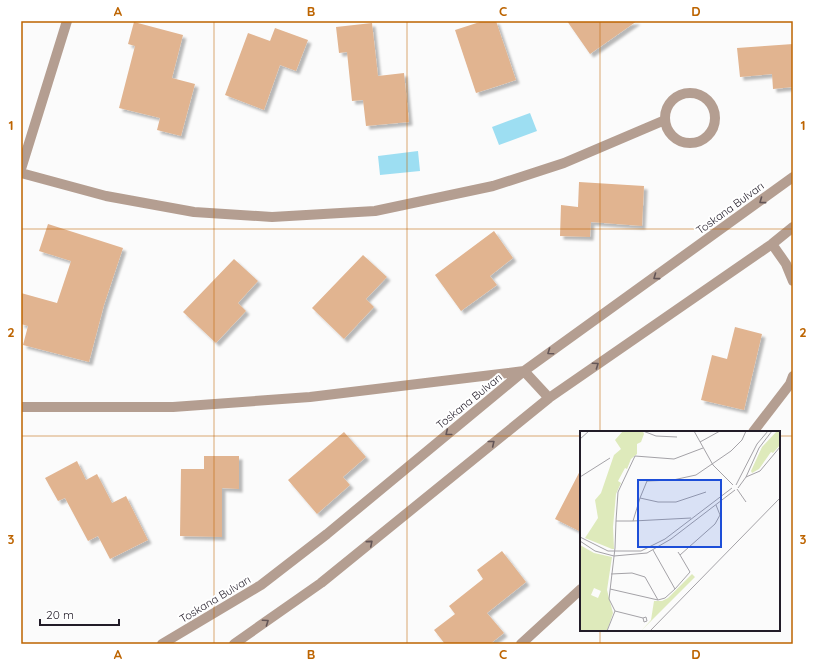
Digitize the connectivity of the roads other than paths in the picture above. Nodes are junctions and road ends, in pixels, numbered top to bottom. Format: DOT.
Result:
graph roads {
  1 [pos="67,21"];
  2 [pos="665,120"];
  3 [pos="21,169"];
  4 [pos="21,173"];
  5 [pos="793,177"];
  6 [pos="793,227"];
  7 [pos="772,244"];
  8 [pos="793,281"];
  9 [pos="524,371"];
  10 [pos="793,376"];
  11 [pos="549,398"];
  12 [pos="21,407"];
  13 [pos="754,431"];
  14 [pos="580,590"];
  15 [pos="162,644"];
  16 [pos="234,644"];
  17 [pos="521,644"];
  1 -- 3 [label="street"];
  2 -- 2 [label="street"];
  2 -- 4 [label="street"];
  5 -- 9 [label="street, Toskana Bulvarı, one-way"];
  6 -- 7 [label="street"];
  7 -- 8 [label="street"];
  11 -- 7 [label="street, one-way"];
  9 -- 11 [label="street"];
  9 -- 12 [label="street"];
  9 -- 15 [label="street, Toskana Bulvarı, one-way"];
  10 -- 13 [label="street"];
  16 -- 11 [label="street, one-way"];
  14 -- 17 [label="street"];
}
